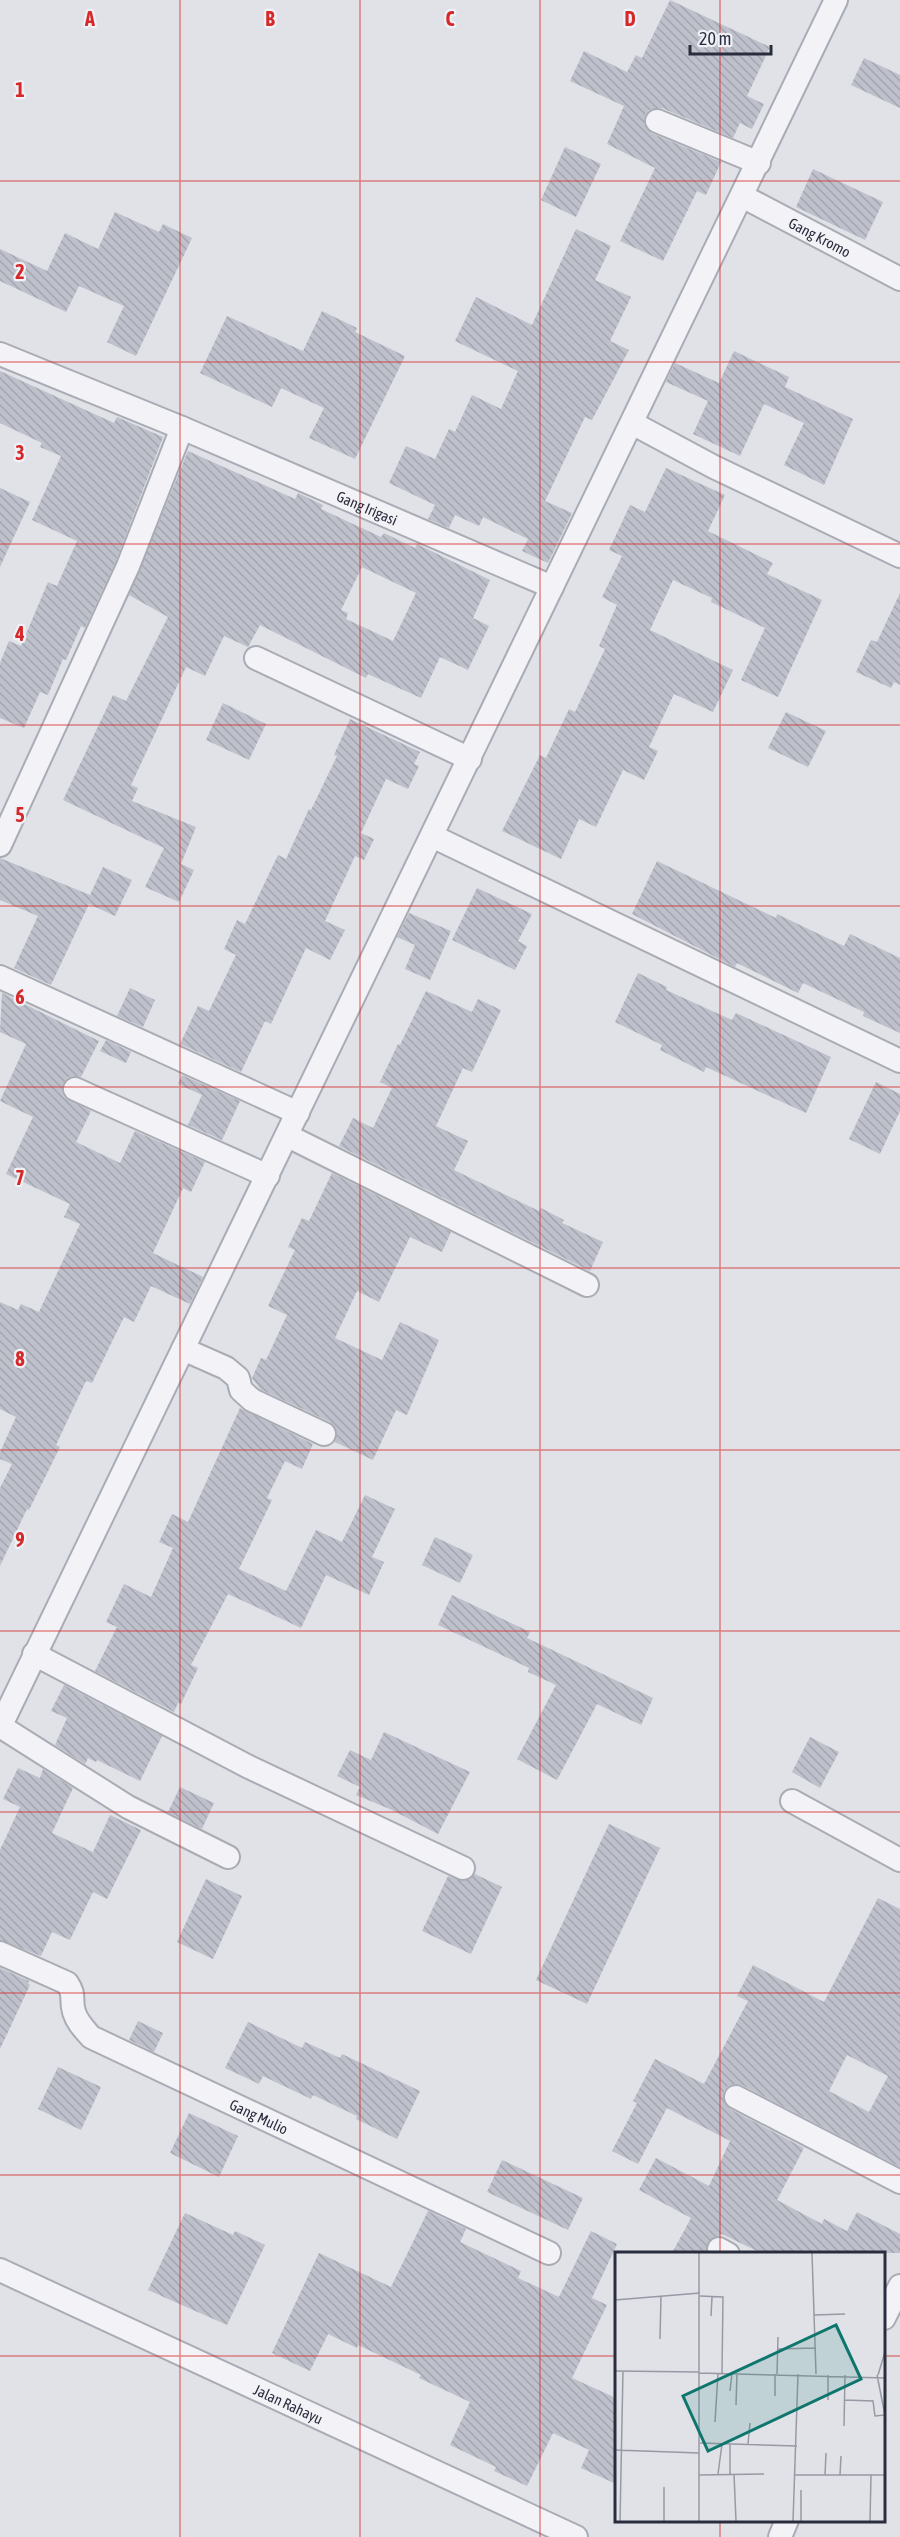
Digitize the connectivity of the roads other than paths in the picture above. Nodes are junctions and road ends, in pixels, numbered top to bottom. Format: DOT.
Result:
graph roads {
  1 [pos="836,0"];
  2 [pos="657,121"];
  3 [pos="759,163"];
  4 [pos="742,196"];
  5 [pos="900,279"];
  6 [pos="0,354"];
  7 [pos="632,423"];
  8 [pos="182,428"];
  9 [pos="900,556"];
  10 [pos="552,587"];
  11 [pos="256,658"];
  12 [pos="470,759"];
  13 [pos="432,836"];
  14 [pos="0,845"];
  15 [pos="0,977"];
  16 [pos="900,1060"];
  17 [pos="75,1089"];
  18 [pos="298,1113"];
  19 [pos="288,1136"];
  20 [pos="268,1176"];
  21 [pos="587,1285"];
  22 [pos="183,1349"];
  23 [pos="324,1434"];
  24 [pos="34,1654"];
  25 [pos="0,1726"];
  26 [pos="792,1801"];
  27 [pos="228,1857"];
  28 [pos="900,1860"];
  29 [pos="463,1868"];
  30 [pos="0,1953"];
  31 [pos="736,2097"];
  32 [pos="900,2182"];
  33 [pos="549,2253"];
  34 [pos="0,2270"];
  35 [pos="786,2522"];
  36 [pos="576,2537"];
  37 [pos="780,2537"];
  1 -- 3 [label="street"];
  2 -- 3 [label="street"];
  3 -- 4 [label="street"];
  4 -- 5 [label="street, Gang Kromo"];
  4 -- 7 [label="street"];
  6 -- 8 [label="street, Gang Irigasi"];
  7 -- 9 [label="street"];
  7 -- 10 [label="street"];
  8 -- 10 [label="street, Gang Irigasi"];
  8 -- 14 [label="street"];
  10 -- 12 [label="street"];
  11 -- 12 [label="street"];
  12 -- 13 [label="street"];
  13 -- 16 [label="street"];
  13 -- 18 [label="street"];
  15 -- 18 [label="street"];
  17 -- 20 [label="street"];
  18 -- 19 [label="street"];
  19 -- 20 [label="street"];
  19 -- 21 [label="street"];
  20 -- 22 [label="street"];
  22 -- 23 [label="street"];
  22 -- 24 [label="street"];
  24 -- 25 [label="street"];
  24 -- 29 [label="street"];
  25 -- 27 [label="street"];
  26 -- 28 [label="street"];
  30 -- 33 [label="street, Gang Mulio"];
  31 -- 32 [label="street"];
  34 -- 36 [label="street, Jalan Rahayu"];
  35 -- 37 [label="street"];
}
